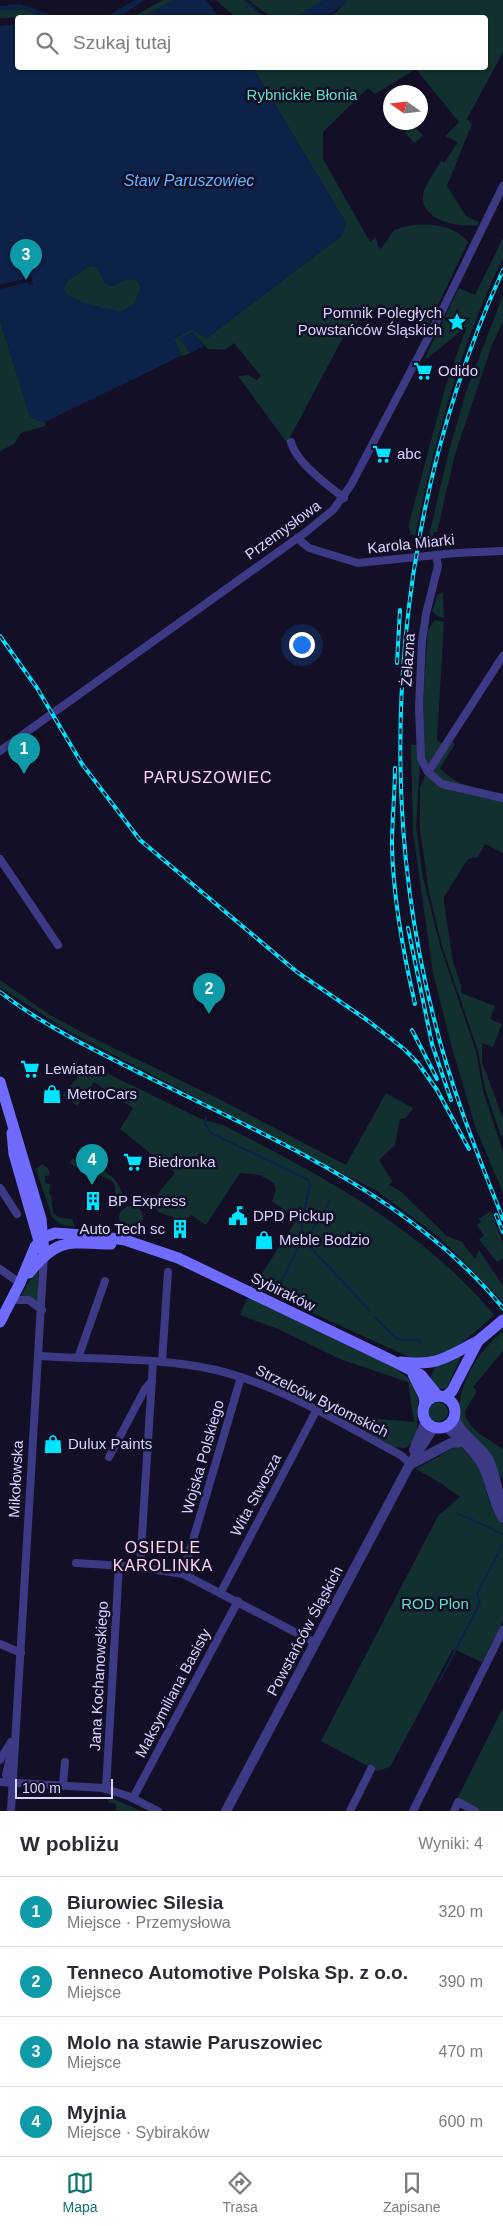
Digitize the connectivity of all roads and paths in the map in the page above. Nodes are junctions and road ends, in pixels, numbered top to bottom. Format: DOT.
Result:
graph roads {
  1 [pos="503,186"];
  2 [pos="291,442"];
  3 [pos="344,498"];
  4 [pos="297,538"];
  5 [pos="503,552"];
  6 [pos="436,555"];
  7 [pos="503,656"];
  8 [pos="0,751"];
  9 [pos="427,770"];
  10 [pos="503,798"];
  11 [pos="0,859"];
  12 [pos="58,945"];
  13 [pos="0,1082"];
  14 [pos="0,1188"];
  15 [pos="17,1214"];
  16 [pos="41,1240"];
  17 [pos="142,1246"];
  18 [pos="44,1254"];
  19 [pos="0,1269"];
  20 [pos="168,1272"];
  21 [pos="105,1281"];
  22 [pos="20,1283"];
  23 [pos="12,1300"];
  24 [pos="42,1310"];
  25 [pos="503,1320"];
  26 [pos="0,1322"];
  27 [pos="478,1341"];
  28 [pos="39,1356"];
  29 [pos="78,1358"];
  30 [pos="394,1361"];
  31 [pos="153,1362"];
  32 [pos="162,1362"];
  33 [pos="409,1369"];
  34 [pos="463,1370"];
  35 [pos="241,1377"];
  36 [pos="152,1381"];
  37 [pos="441,1397"];
  38 [pos="425,1404"];
  39 [pos="316,1411"];
  40 [pos="454,1413"];
  41 [pos="435,1425"];
  42 [pos="464,1442"];
  43 [pos="109,1457"];
  44 [pos="410,1464"];
  45 [pos="503,1508"];
  46 [pos="503,1518"];
  47 [pos="76,1563"];
  48 [pos="119,1565"];
  49 [pos="140,1567"];
  50 [pos="183,1574"];
  51 [pos="221,1592"];
  52 [pos="238,1601"];
  53 [pos="503,1630"];
  54 [pos="316,1643"];
  55 [pos="0,1644"];
  56 [pos="21,1653"];
  57 [pos="16,1735"];
  58 [pos="0,1760"];
  59 [pos="65,1762"];
  60 [pos="371,1769"];
  61 [pos="0,1782"];
  62 [pos="13,1783"];
  63 [pos="64,1785"];
  64 [pos="106,1789"];
  65 [pos="133,1798"];
  66 [pos="12,1811"];
  67 [pos="158,1811"];
  68 [pos="226,1811"];
  69 [pos="350,1811"];
  70 [pos="413,1811"];
  71 [pos="454,1811"];
  72 [pos="475,1811"];
  1 -- 3 [label="street, Przemysłowa"];
  2 -- 3 [label="street"];
  3 -- 4 [label="street, Przemysłowa"];
  4 -- 6 [label="street, Karola Miarki"];
  4 -- 8 [label="street, Przemysłowa"];
  5 -- 6 [label="street, Karola Miarki"];
  6 -- 9 [label="street, Żelazna"];
  7 -- 9 [label="street"];
  9 -- 10 [label="street"];
  11 -- 12 [label="street"];
  13 -- 16 [label="main road"];
  14 -- 15 [label="street"];
  16 -- 17 [label="main road, Sybiraków"];
  16 -- 18 [label="main road"];
  16 -- 22 [label="main road"];
  17 -- 18 [label="main road, Sybiraków"];
  17 -- 30 [label="main road, Sybiraków"];
  18 -- 22 [label="main road"];
  18 -- 24 [label="street, Mikołowska"];
  19 -- 22 [label="street"];
  20 -- 32 [label="street"];
  21 -- 29 [label="street"];
  22 -- 23 [label="main road"];
  23 -- 24 [label="street"];
  23 -- 26 [label="main road"];
  24 -- 28 [label="street, Mikołowska"];
  25 -- 27 [label="main road"];
  27 -- 30 [label="main road"];
  27 -- 34 [label="main road"];
  28 -- 29 [label="street, Strzelców Bytomskich"];
  28 -- 56 [label="street, Mikołowska"];
  29 -- 31 [label="street, Strzelców Bytomskich"];
  30 -- 33 [label="main road, Sybiraków"];
  31 -- 32 [label="street, Strzelców Bytomskich"];
  31 -- 36 [label="street"];
  32 -- 35 [label="street, Strzelców Bytomskich"];
  33 -- 37 [label="main road, Sybiraków"];
  33 -- 38 [label="main road"];
  34 -- 37 [label="main road"];
  34 -- 40 [label="main road"];
  35 -- 39 [label="street, Strzelców Bytomskich"];
  35 -- 50 [label="street, Wojska Polskiego"];
  36 -- 43 [label="street"];
  36 -- 49 [label="street"];
  37 -- 38 [label="main road"];
  37 -- 40 [label="main road"];
  38 -- 41 [label="main road"];
  39 -- 44 [label="street, Strzelców Bytomskich"];
  39 -- 51 [label="street, Wita Stwosza"];
  40 -- 41 [label="main road"];
  40 -- 45 [label="street"];
  41 -- 42 [label="street"];
  41 -- 44 [label="street, Powstańców Śląskich"];
  42 -- 44 [label="street"];
  42 -- 46 [label="street"];
  44 -- 54 [label="street, Powstańców Śląskich"];
  47 -- 48 [label="street"];
  48 -- 49 [label="street"];
  48 -- 64 [label="street, Jana Kochanowskiego"];
  49 -- 50 [label="street"];
  50 -- 51 [label="street"];
  51 -- 52 [label="street"];
  52 -- 54 [label="street"];
  52 -- 65 [label="street, Maksymiliana Basisty"];
  53 -- 70 [label="street"];
  54 -- 68 [label="street, Powstańców Śląskich"];
  55 -- 56 [label="street"];
  56 -- 57 [label="street, Mikołowska"];
  57 -- 58 [label="street"];
  57 -- 62 [label="street, Mikołowska"];
  59 -- 63 [label="street"];
  60 -- 69 [label="street"];
  61 -- 62 [label="street"];
  62 -- 63 [label="street"];
  62 -- 66 [label="street, Mikołowska"];
  63 -- 64 [label="street"];
  64 -- 65 [label="street"];
  65 -- 67 [label="street"];
  71 -- 72 [label="street"];
}
